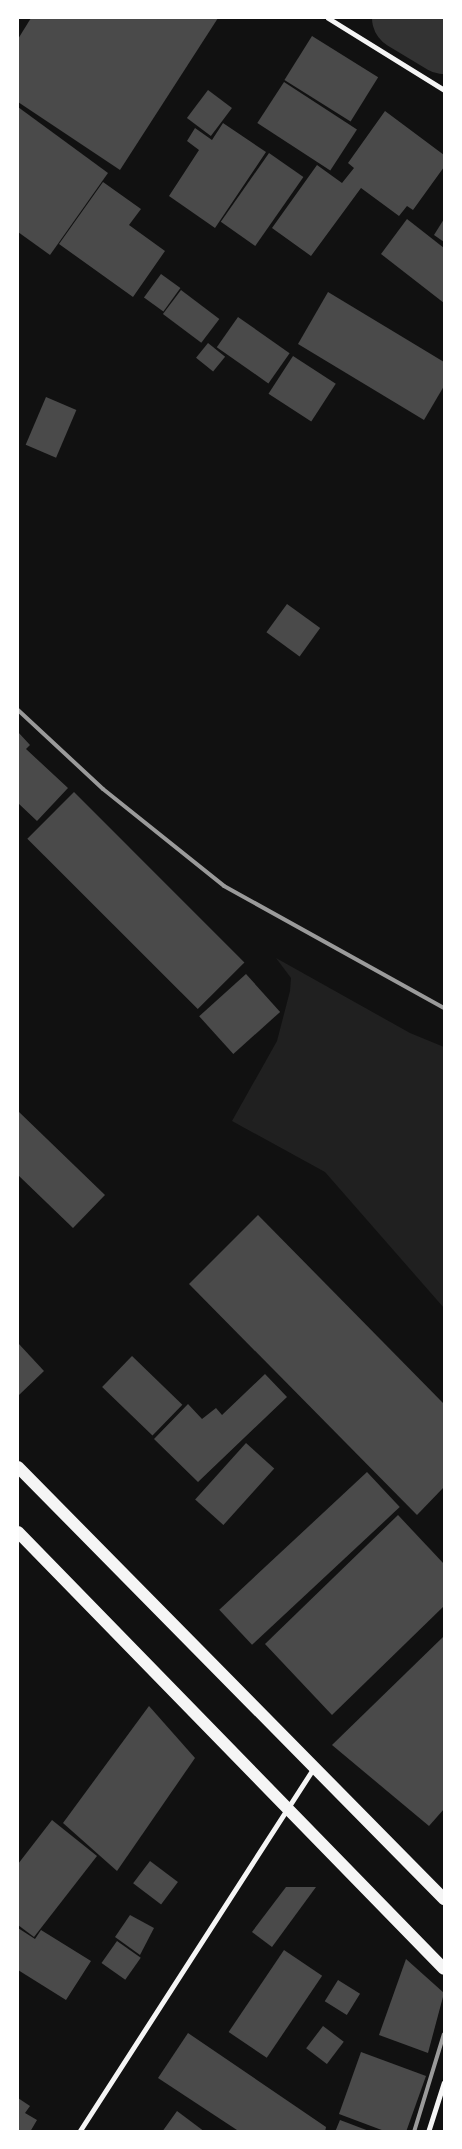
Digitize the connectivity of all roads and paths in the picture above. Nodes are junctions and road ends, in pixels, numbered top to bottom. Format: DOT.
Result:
graph roads {
  1 [pos="328,18"];
  2 [pos="444,90"];
  3 [pos="18,1467"];
  4 [pos="18,1532"];
  5 [pos="315,1766"];
  6 [pos="285,1809"];
  7 [pos="444,1899"];
  8 [pos="444,1969"];
  9 [pos="444,2082"];
  10 [pos="79,2132"];
  11 [pos="428,2132"];
  1 -- 2 [label="street"];
  3 -- 5 [label="main road"];
  4 -- 6 [label="main road"];
  5 -- 6 [label="street"];
  5 -- 7 [label="main road"];
  6 -- 8 [label="main road"];
  6 -- 10 [label="street"];
  9 -- 11 [label="street"];
}
